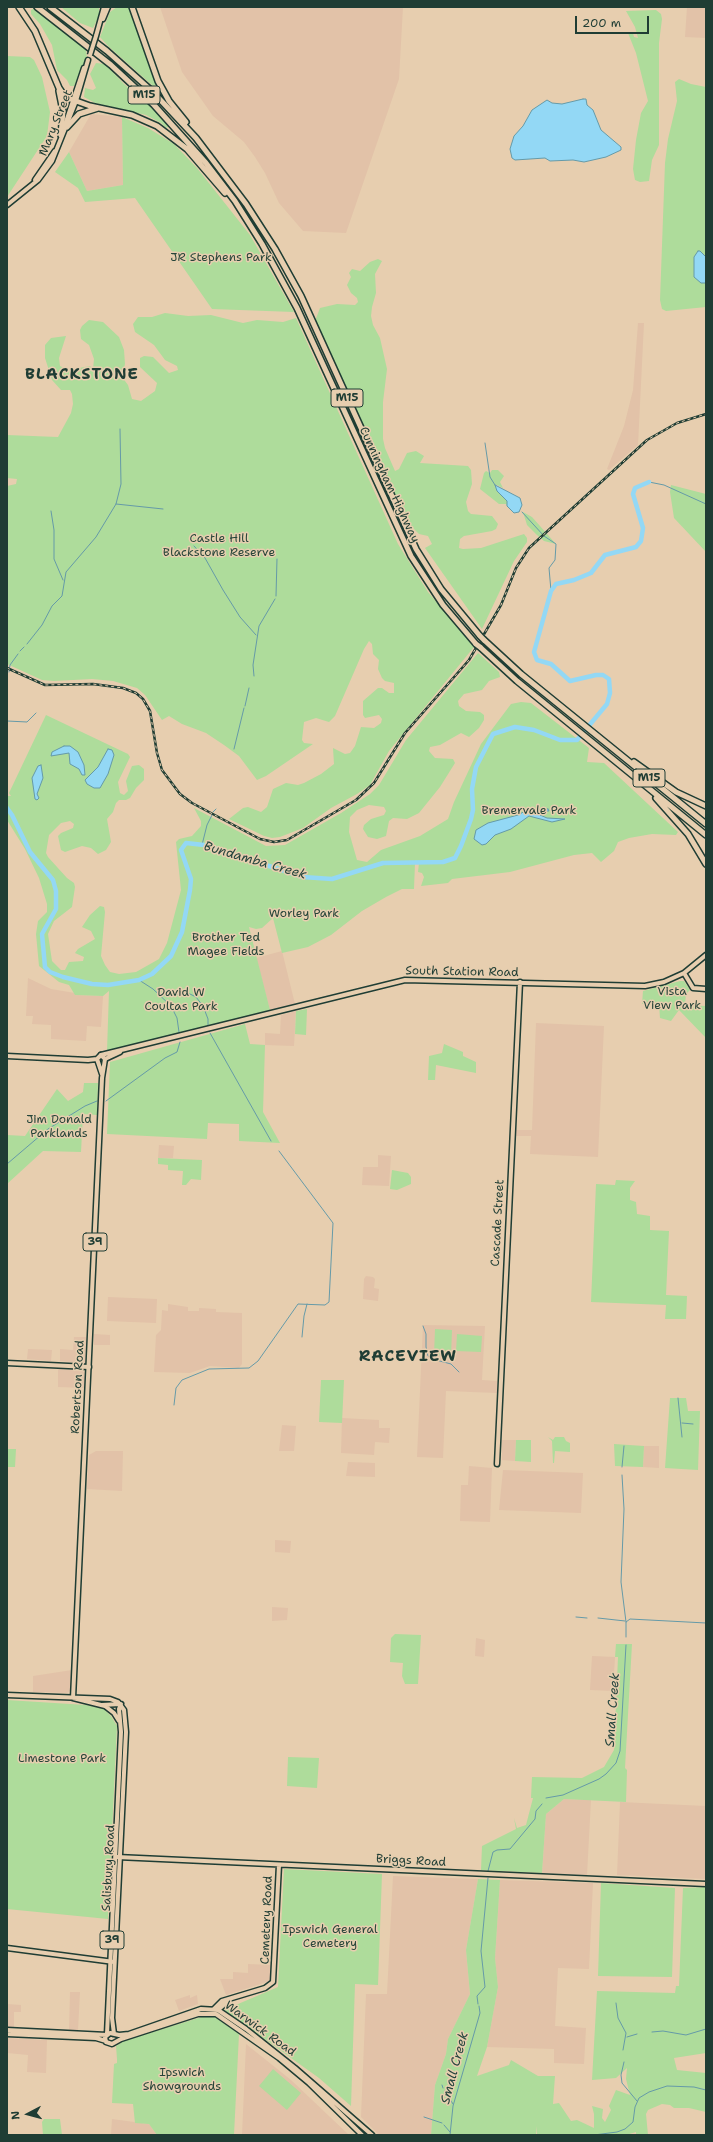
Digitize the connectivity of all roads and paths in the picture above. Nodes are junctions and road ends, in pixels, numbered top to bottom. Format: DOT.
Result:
graph roads {
  1 [pos="19,7"];
  2 [pos="36,7"];
  3 [pos="50,7"];
  4 [pos="104,7"];
  5 [pos="108,7"];
  6 [pos="133,8"];
  7 [pos="98,31"];
  8 [pos="59,88"];
  9 [pos="74,101"];
  10 [pos="99,108"];
  11 [pos="67,127"];
  12 [pos="61,135"];
  13 [pos="205,149"];
  14 [pos="29,187"];
  15 [pos="235,201"];
  16 [pos="7,205"];
  17 [pos="624,758"];
  18 [pos="648,788"];
  19 [pos="706,806"];
  20 [pos="706,824"];
  21 [pos="706,835"];
  22 [pos="706,864"];
  23 [pos="706,955"];
  24 [pos="684,973"];
  25 [pos="520,982"];
  26 [pos="706,989"];
  27 [pos="120,1052"];
  28 [pos="101,1055"];
  29 [pos="7,1056"];
  30 [pos="105,1061"];
  31 [pos="98,1062"];
  32 [pos="102,1078"];
  33 [pos="7,1363"];
  34 [pos="89,1367"];
  35 [pos="497,1464"];
  36 [pos="7,1695"];
  37 [pos="73,1698"];
  38 [pos="120,1704"];
  39 [pos="101,1705"];
  40 [pos="121,1726"];
  41 [pos="123,1737"];
  42 [pos="117,1857"];
  43 [pos="279,1865"];
  44 [pos="706,1884"];
  45 [pos="7,1948"];
  46 [pos="113,1962"];
  47 [pos="216,2011"];
  48 [pos="7,2030"];
  49 [pos="7,2034"];
  50 [pos="107,2034"];
  51 [pos="115,2034"];
  52 [pos="106,2041"];
  53 [pos="115,2043"];
  54 [pos="348,2112"];
  55 [pos="349,2123"];
  56 [pos="362,2135"];
  57 [pos="372,2135"];
  1 -- 8 [label="highway"];
  2 -- 15 [label="highway, Cunningham Highway / M15"];
  3 -- 13 [label="highway, Cunningham Highway / M15"];
  4 -- 7 [label="main road"];
  5 -- 7 [label="main road"];
  6 -- 13 [label="highway"];
  7 -- 9 [label="main road, Mary Street, bridge"];
  8 -- 9 [label="highway"];
  8 -- 12 [label="highway"];
  9 -- 10 [label="highway"];
  9 -- 11 [label="main road, Mary Street"];
  9 -- 12 [label="main road, Mary Street"];
  10 -- 11 [label="highway"];
  10 -- 15 [label="highway"];
  11 -- 14 [label="main road, Mary Street"];
  12 -- 14 [label="main road, Mary Street"];
  13 -- 17 [label="highway, Cunningham Highway / M15"];
  14 -- 16 [label="main road, Mary Street"];
  15 -- 18 [label="highway, Cunningham Highway / M15"];
  17 -- 19 [label="highway"];
  17 -- 20 [label="highway, Cunningham Highway / M15"];
  18 -- 21 [label="highway, Cunningham Highway / M15"];
  18 -- 22 [label="highway"];
  23 -- 24 [label="main road, South Station Road"];
  24 -- 25 [label="main road, South Station Road"];
  24 -- 26 [label="main road"];
  25 -- 27 [label="main road, South Station Road"];
  25 -- 35 [label="main road, Cascade Street"];
  27 -- 28 [label="main road, South Station Road"];
  27 -- 30 [label="main road, South Station Road"];
  28 -- 30 [label="main road"];
  28 -- 31 [label="main road"];
  29 -- 31 [label="main road, South Station Road"];
  30 -- 31 [label="main road, South Station Road"];
  30 -- 32 [label="main road, Robertson Road / 39"];
  31 -- 32 [label="main road, Robertson Road / 39"];
  32 -- 34 [label="main road, Robertson Road / 39"];
  33 -- 34 [label="main road"];
  34 -- 37 [label="main road, Robertson Road / 39"];
  36 -- 37 [label="main road"];
  37 -- 38 [label="main road"];
  37 -- 39 [label="main road"];
  38 -- 39 [label="main road"];
  38 -- 40 [label="main road, Salisbury Road"];
  38 -- 41 [label="main road, Salisbury Road / 39"];
  39 -- 40 [label="main road"];
  40 -- 41 [label="main road, Salisbury Road / 39"];
  41 -- 42 [label="main road, Salisbury Road / 39"];
  42 -- 43 [label="main road, Briggs Road"];
  42 -- 46 [label="main road, Salisbury Road / 39"];
  43 -- 44 [label="main road, Briggs Road"];
  43 -- 47 [label="main road, Cemetery Road"];
  45 -- 46 [label="main road"];
  46 -- 50 [label="main road, Salisbury Road / 39"];
  46 -- 51 [label="main road, Salisbury Road / 39"];
  47 -- 51 [label="main road, Warwick Road"];
  47 -- 53 [label="main road, Warwick Road"];
  47 -- 54 [label="main road, Warwick Road"];
  47 -- 55 [label="main road, Warwick Road"];
  48 -- 50 [label="main road"];
  49 -- 52 [label="main road"];
  50 -- 51 [label="main road"];
  50 -- 52 [label="main road"];
  51 -- 53 [label="main road"];
  52 -- 53 [label="main road"];
  54 -- 55 [label="main road"];
  54 -- 57 [label="main road, Warwick Road"];
  55 -- 56 [label="main road, Warwick Road"];
}
